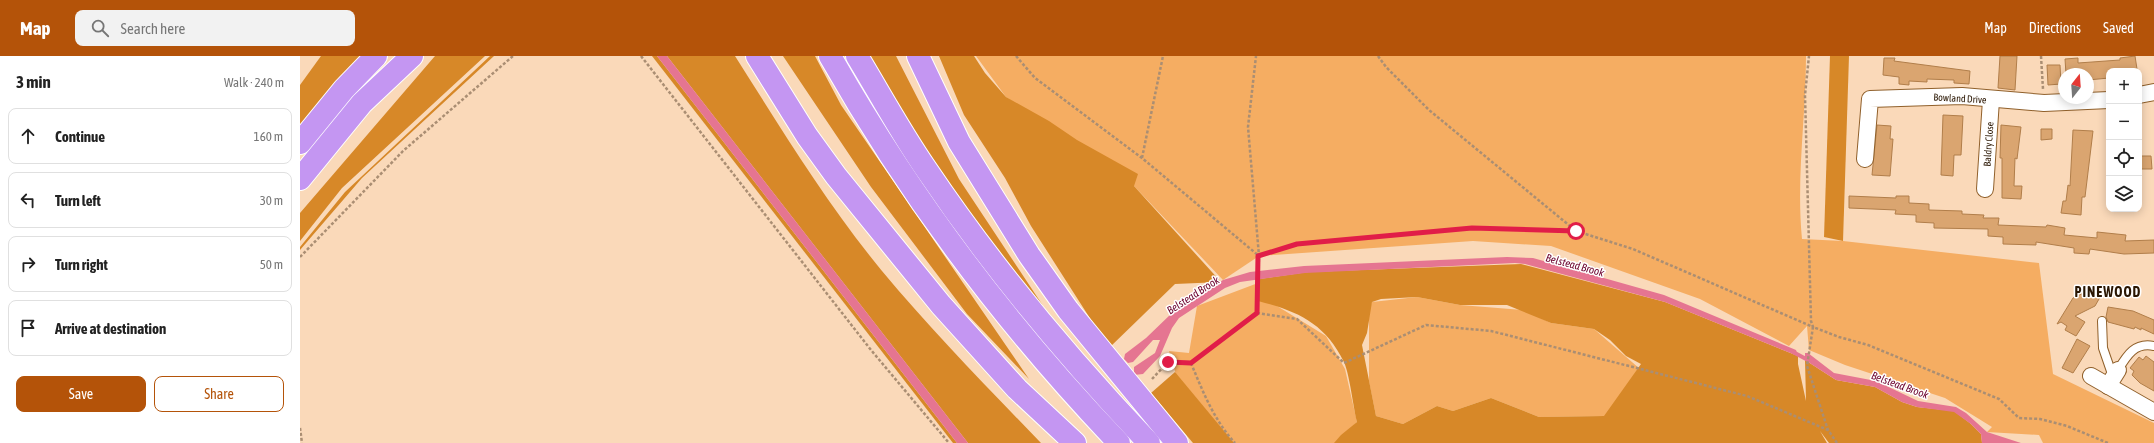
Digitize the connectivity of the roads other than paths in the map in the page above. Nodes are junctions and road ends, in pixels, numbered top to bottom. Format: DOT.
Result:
graph roads {
  1 [pos="376,56"];
  2 [pos="412,56"];
  3 [pos="757,56"];
  4 [pos="830,56"];
  5 [pos="856,56"];
  6 [pos="918,56"];
  7 [pos="2154,92"];
  8 [pos="2142,94"];
  9 [pos="1992,100"];
  10 [pos="2106,100"];
  11 [pos="300,143"];
  12 [pos="1865,159"];
  13 [pos="300,179"];
  14 [pos="1985,189"];
  15 [pos="2102,321"];
  16 [pos="2154,346"];
  17 [pos="2091,376"];
  18 [pos="2113,378"];
  19 [pos="2154,412"];
  20 [pos="1075,443"];
  21 [pos="1118,443"];
  22 [pos="1149,443"];
  23 [pos="1177,443"];
  1 -- 11 [label="highway"];
  2 -- 13 [label="highway"];
  3 -- 20 [label="highway"];
  4 -- 21 [label="highway"];
  5 -- 22 [label="highway"];
  6 -- 23 [label="highway"];
  7 -- 8 [label="street"];
  9 -- 10 [label="street, Bowland Drive"];
  9 -- 12 [label="street, Bowland Drive"];
  9 -- 14 [label="street, Baldry Close"];
  15 -- 18 [label="lane"];
  16 -- 18 [label="lane"];
  17 -- 18 [label="street"];
  18 -- 19 [label="street"];
}
